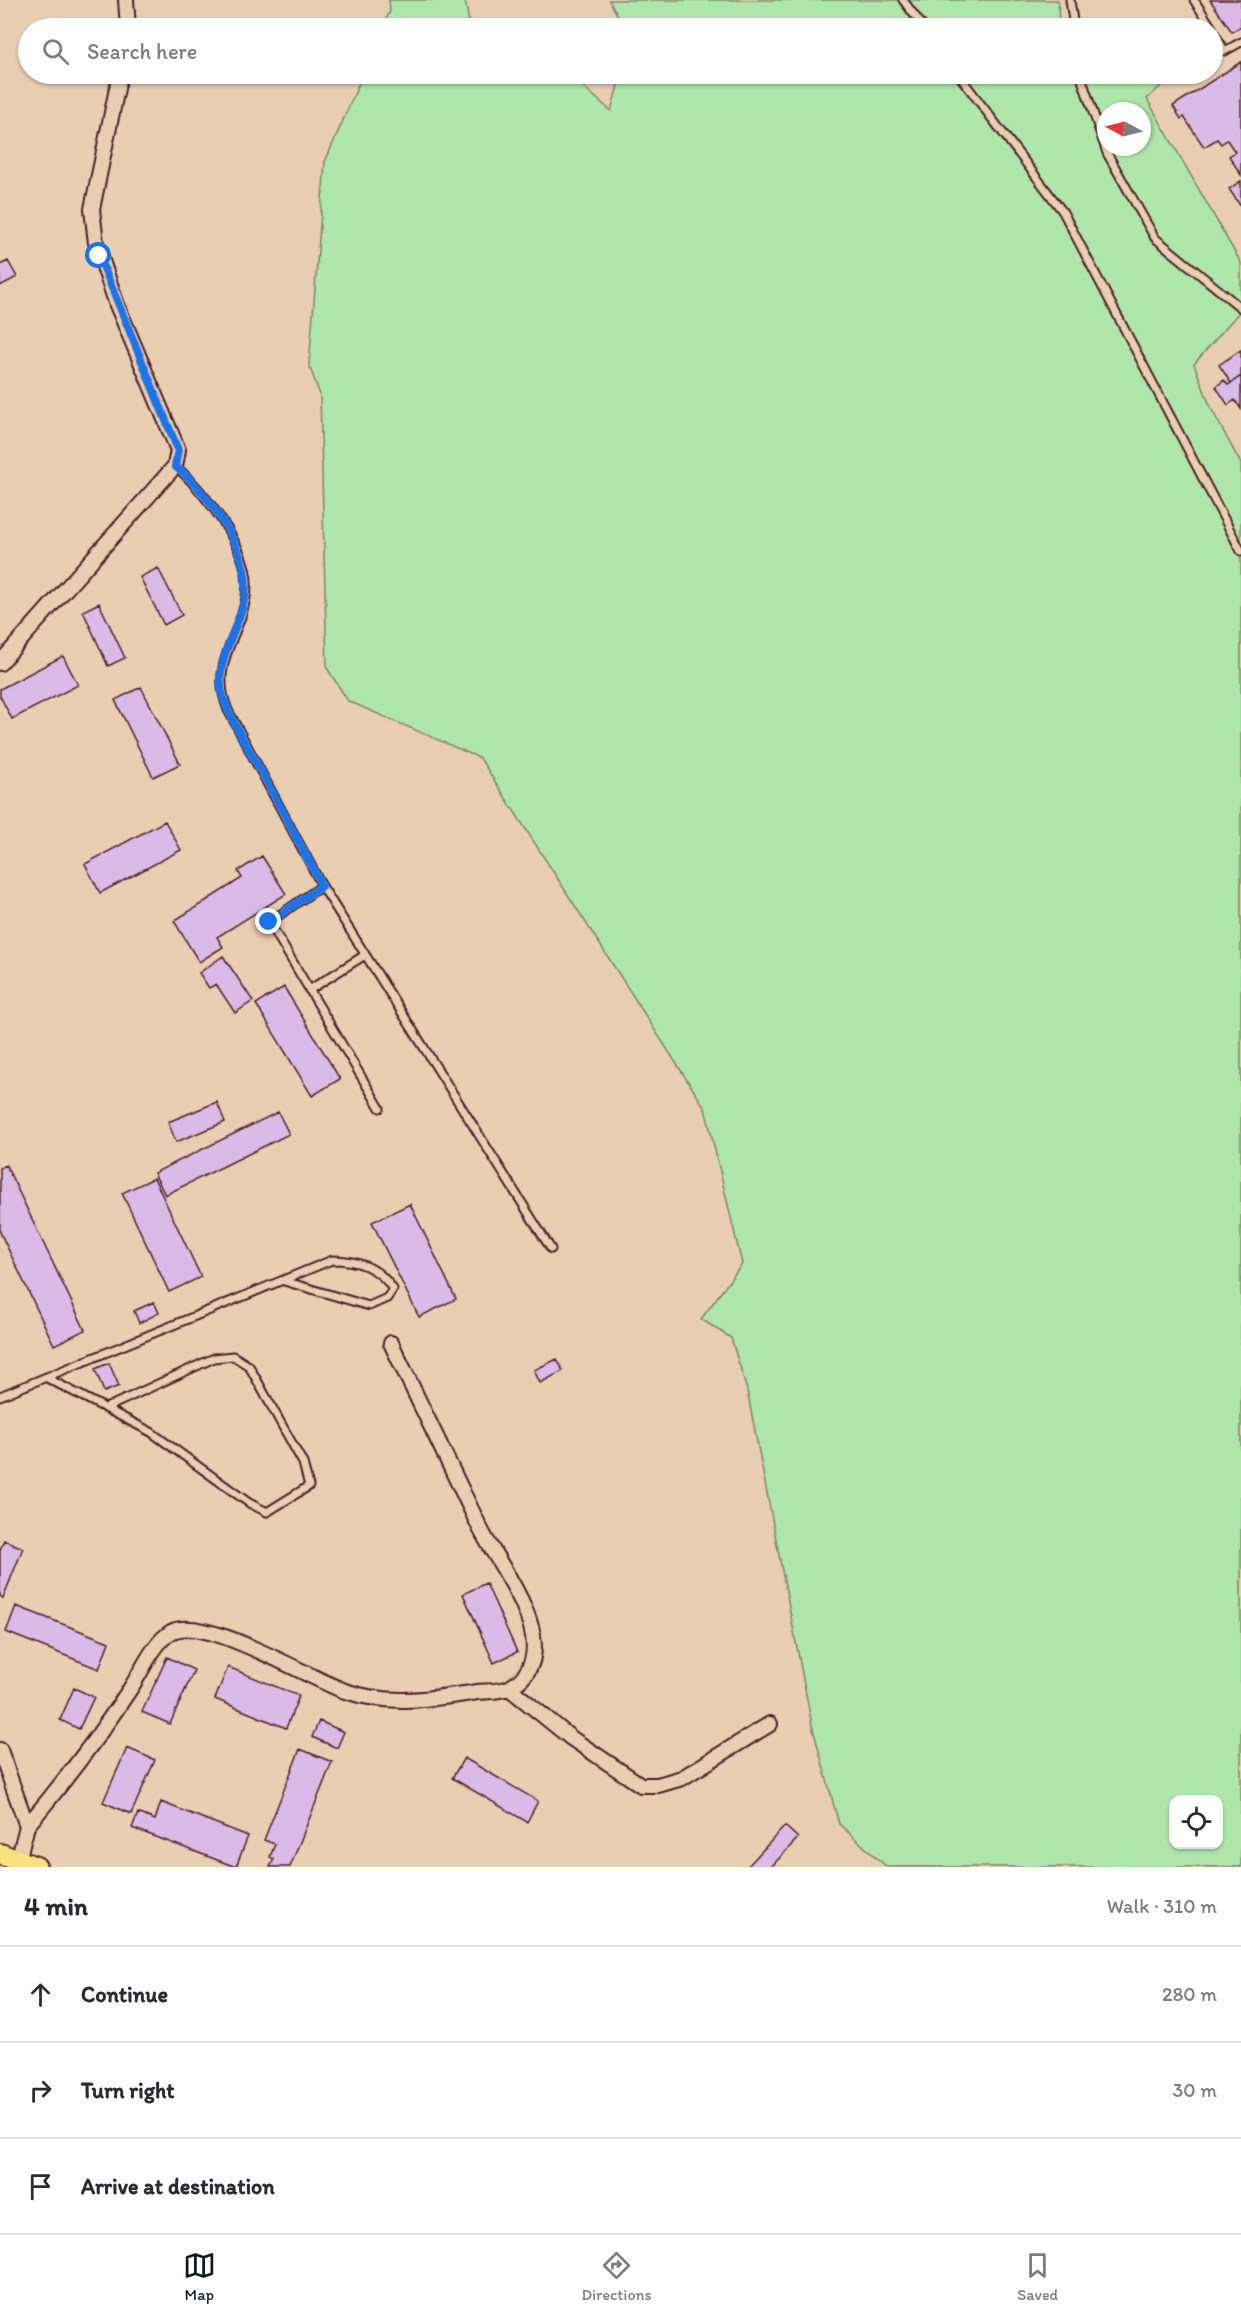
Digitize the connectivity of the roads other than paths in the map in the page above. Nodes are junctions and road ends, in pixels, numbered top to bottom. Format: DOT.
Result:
graph roads {
  1 [pos="126,0"];
  2 [pos="903,0"];
  3 [pos="1070,0"];
  4 [pos="1194,0"];
  5 [pos="127,18"];
  6 [pos="916,18"];
  7 [pos="1073,18"];
  8 [pos="1205,18"];
  9 [pos="1241,42"];
  10 [pos="1223,46"];
  11 [pos="118,84"];
  12 [pos="966,84"];
  13 [pos="1083,84"];
  14 [pos="1241,308"];
  15 [pos="175,466"];
  16 [pos="1241,551"];
  17 [pos="0,663"];
  18 [pos="322,886"];
  19 [pos="365,955"];
  20 [pos="309,990"];
  21 [pos="380,1108"];
  22 [pos="550,1249"];
  23 [pos="284,1281"];
  24 [pos="391,1343"];
  25 [pos="47,1378"];
  26 [pos="0,1396"];
  27 [pos="106,1408"];
  28 [pos="509,1688"];
  29 [pos="770,1724"];
  30 [pos="0,1750"];
  31 [pos="27,1826"];
  32 [pos="18,1861"];
  1 -- 5 [label="street"];
  2 -- 6 [label="lane"];
  3 -- 7 [label="lane"];
  4 -- 8 [label="lane"];
  9 -- 10 [label="lane"];
  11 -- 15 [label="street"];
  12 -- 16 [label="lane"];
  13 -- 14 [label="lane"];
  15 -- 17 [label="street"];
  15 -- 18 [label="lane"];
  18 -- 19 [label="lane"];
  18 -- 20 [label="lane"];
  19 -- 20 [label="lane"];
  19 -- 22 [label="lane"];
  20 -- 21 [label="lane"];
  23 -- 23 [label="lane"];
  23 -- 25 [label="lane"];
  24 -- 28 [label="street"];
  25 -- 26 [label="lane"];
  25 -- 27 [label="lane"];
  27 -- 27 [label="lane"];
  28 -- 29 [label="street"];
  28 -- 31 [label="street"];
  30 -- 31 [label="street"];
  31 -- 32 [label="street"];
}
